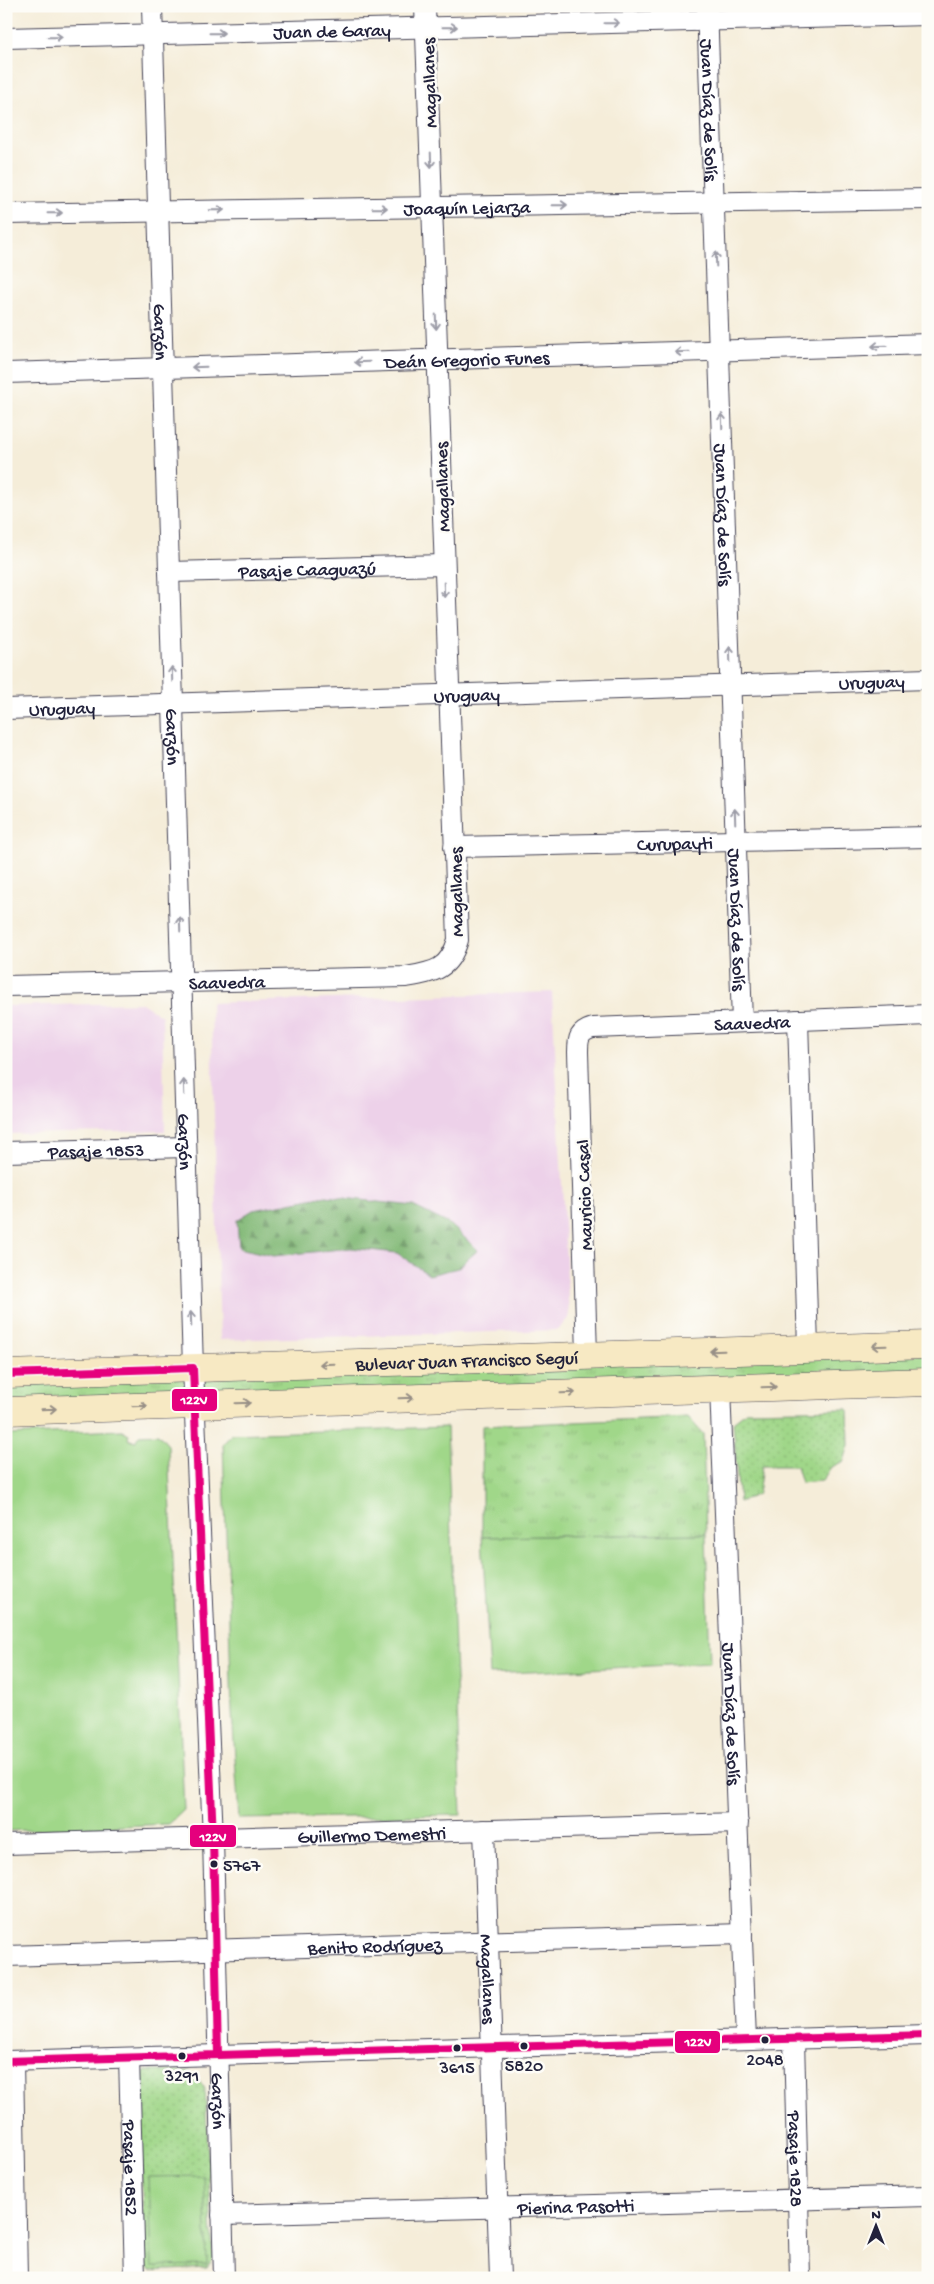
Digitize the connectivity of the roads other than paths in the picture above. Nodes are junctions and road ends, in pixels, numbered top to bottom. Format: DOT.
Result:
graph roads {
  1 [pos="152,6"];
  2 [pos="425,6"];
  3 [pos="708,13"];
  4 [pos="928,15"];
  5 [pos="425,28"];
  6 [pos="153,34"];
  7 [pos="6,38"];
  8 [pos="928,199"];
  9 [pos="714,203"];
  10 [pos="432,207"];
  11 [pos="158,211"];
  12 [pos="6,214"];
  13 [pos="928,344"];
  14 [pos="719,351"];
  15 [pos="437,360"];
  16 [pos="163,368"];
  17 [pos="6,373"];
  18 [pos="444,565"];
  19 [pos="169,572"];
  20 [pos="928,679"];
  21 [pos="731,685"];
  22 [pos="448,694"];
  23 [pos="173,702"];
  24 [pos="6,709"];
  25 [pos="928,837"];
  26 [pos="736,841"];
  27 [pos="454,847"];
  28 [pos="445,965"];
  29 [pos="181,981"];
  30 [pos="6,986"];
  31 [pos="928,1015"];
  32 [pos="798,1020"];
  33 [pos="742,1022"];
  34 [pos="580,1036"];
  35 [pos="186,1147"];
  36 [pos="6,1152"];
  37 [pos="928,1344"];
  38 [pos="808,1348"];
  39 [pos="588,1355"];
  40 [pos="193,1368"];
  41 [pos="6,1374"];
  42 [pos="928,1382"];
  43 [pos="720,1388"];
  44 [pos="194,1405"];
  45 [pos="6,1410"];
  46 [pos="738,1823"];
  47 [pos="484,1830"];
  48 [pos="213,1838"];
  49 [pos="6,1844"];
  50 [pos="742,1934"];
  51 [pos="488,1941"];
  52 [pos="216,1950"];
  53 [pos="6,1956"];
  54 [pos="928,2035"];
  55 [pos="794,2039"];
  56 [pos="746,2040"];
  57 [pos="491,2048"];
  58 [pos="218,2055"];
  59 [pos="128,2058"];
  60 [pos="10,2061"];
  61 [pos="928,2196"];
  62 [pos="798,2199"];
  63 [pos="497,2208"];
  64 [pos="222,2215"];
  65 [pos="17,2278"];
  66 [pos="135,2278"];
  67 [pos="224,2278"];
  68 [pos="500,2278"];
  69 [pos="800,2278"];
  1 -- 6 [label="street, Garzón"];
  2 -- 5 [label="street, Magallanes"];
  3 -- 4 [label="street, Juan de Garay"];
  5 -- 3 [label="street, Juan de Garay, one-way"];
  3 -- 9 [label="street, Juan Díaz de Solís"];
  6 -- 5 [label="street, Juan de Garay, one-way"];
  5 -- 10 [label="street, Magallanes, one-way"];
  7 -- 6 [label="street, Juan de Garay, one-way"];
  6 -- 11 [label="street, Garzón"];
  8 -- 9 [label="street, Joaquín Lejarza"];
  10 -- 9 [label="street, Joaquín Lejarza, one-way"];
  14 -- 9 [label="street, Juan Díaz de Solís, one-way"];
  11 -- 10 [label="street, Joaquín Lejarza, one-way"];
  10 -- 15 [label="street, Magallanes, one-way"];
  12 -- 11 [label="street, Joaquín Lejarza, one-way"];
  11 -- 16 [label="street, Garzón"];
  13 -- 14 [label="street, Deán Gregorio Funes, one-way"];
  14 -- 15 [label="street, Deán Gregorio Funes, one-way"];
  21 -- 14 [label="street, Juan Díaz de Solís, one-way"];
  15 -- 16 [label="street, Deán Gregorio Funes, one-way"];
  15 -- 18 [label="street, Magallanes"];
  16 -- 17 [label="street, Deán Gregorio Funes"];
  16 -- 19 [label="street, Garzón"];
  18 -- 19 [label="street, Pasaje Caaguazú"];
  18 -- 22 [label="street, Magallanes, one-way"];
  23 -- 19 [label="street, Garzón, one-way"];
  20 -- 21 [label="street, Uruguay"];
  21 -- 22 [label="street, Uruguay"];
  26 -- 21 [label="street, Juan Díaz de Solís, one-way"];
  22 -- 23 [label="street, Uruguay"];
  22 -- 27 [label="street, Magallanes"];
  23 -- 24 [label="street, Uruguay"];
  29 -- 23 [label="street, Garzón, one-way"];
  25 -- 26 [label="street, Curupayti"];
  26 -- 27 [label="street, Curupayti"];
  26 -- 33 [label="street, Juan Díaz de Solís"];
  27 -- 28 [label="street, Magallanes"];
  28 -- 29 [label="street, Saavedra"];
  29 -- 30 [label="street, Saavedra"];
  35 -- 29 [label="street, Garzón, one-way"];
  31 -- 32 [label="street, Saavedra"];
  32 -- 33 [label="street, Saavedra"];
  32 -- 38 [label="street"];
  33 -- 34 [label="street, Saavedra"];
  34 -- 39 [label="street, Mauricio Casal"];
  35 -- 36 [label="street, Pasaje 1853"];
  40 -- 35 [label="street, Garzón, one-way"];
  37 -- 38 [label="main road, Bulevar Juan Francisco Seguí, one-way"];
  38 -- 39 [label="main road, Bulevar Juan Francisco Seguí, one-way"];
  39 -- 40 [label="main road, Bulevar Juan Francisco Seguí, one-way"];
  40 -- 41 [label="main road, Bulevar Juan Francisco Seguí"];
  40 -- 44 [label="street, Garzón"];
  43 -- 42 [label="main road, Bulevar Juan Francisco Seguí, one-way"];
  44 -- 43 [label="main road, Bulevar Juan Francisco Seguí, one-way"];
  43 -- 46 [label="street, Juan Díaz de Solís"];
  45 -- 44 [label="main road, Bulevar Juan Francisco Seguí, one-way"];
  44 -- 48 [label="street, Garzón"];
  46 -- 47 [label="street, Guillermo Demestri"];
  46 -- 50 [label="street, Juan Díaz de Solís"];
  47 -- 48 [label="street, Guillermo Demestri"];
  47 -- 51 [label="street, Magallanes"];
  48 -- 49 [label="street, Guillermo Demestri"];
  48 -- 52 [label="street, Garzón"];
  50 -- 51 [label="street, Benito Rodríguez"];
  50 -- 56 [label="street, Juan Díaz de Solís"];
  51 -- 52 [label="street, Benito Rodríguez"];
  51 -- 57 [label="street, Magallanes"];
  52 -- 53 [label="street, Benito Rodríguez"];
  52 -- 58 [label="street, Garzón"];
  54 -- 55 [label="street"];
  55 -- 56 [label="street"];
  55 -- 62 [label="street, Pasaje 1828"];
  56 -- 57 [label="street"];
  57 -- 58 [label="street"];
  57 -- 63 [label="street, Magallanes"];
  58 -- 59 [label="street"];
  58 -- 64 [label="street, Garzón"];
  59 -- 60 [label="street"];
  59 -- 66 [label="street, Pasaje 1852"];
  60 -- 65 [label="street"];
  61 -- 62 [label="street, Pierina Pasotti"];
  62 -- 63 [label="street, Pierina Pasotti"];
  62 -- 69 [label="street, Pasaje 1828"];
  63 -- 64 [label="street, Pierina Pasotti"];
  63 -- 68 [label="street, Magallanes"];
  64 -- 67 [label="street, Garzón"];
}
